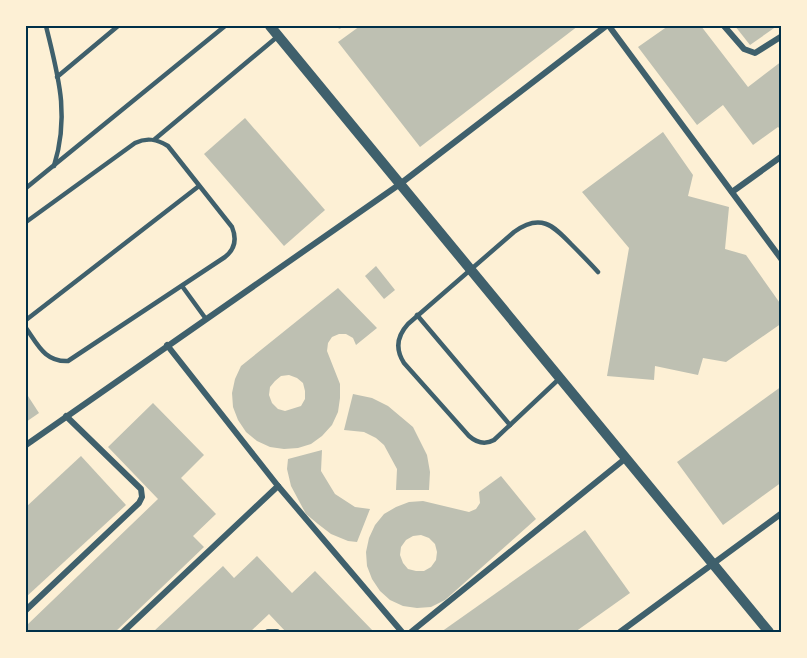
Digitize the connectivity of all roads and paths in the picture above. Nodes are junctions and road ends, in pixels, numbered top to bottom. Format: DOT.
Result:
graph roads {
  1 [pos="53,26"];
  2 [pos="118,26"];
  3 [pos="212,26"];
  4 [pos="225,26"];
  5 [pos="270,26"];
  6 [pos="608,26"];
  7 [pos="724,26"];
  8 [pos="47,28"];
  9 [pos="217,32"];
  10 [pos="278,36"];
  11 [pos="782,36"];
  12 [pos="57,77"];
  13 [pos="155,140"];
  14 [pos="782,156"];
  15 [pos="54,166"];
  16 [pos="400,184"];
  17 [pos="199,186"];
  18 [pos="26,188"];
  19 [pos="732,192"];
  20 [pos="26,222"];
  21 [pos="782,260"];
  22 [pos="471,269"];
  23 [pos="598,272"];
  24 [pos="182,286"];
  25 [pos="417,315"];
  26 [pos="206,319"];
  27 [pos="26,320"];
  28 [pos="26,328"];
  29 [pos="167,345"];
  30 [pos="560,378"];
  31 [pos="66,416"];
  32 [pos="510,426"];
  33 [pos="26,445"];
  34 [pos="626,458"];
  35 [pos="278,486"];
  36 [pos="782,513"];
  37 [pos="713,563"];
  38 [pos="26,610"];
  39 [pos="123,633"];
  40 [pos="268,633"];
  41 [pos="277,633"];
  42 [pos="402,633"];
  43 [pos="411,633"];
  44 [pos="620,633"];
  45 [pos="769,633"];
  1 -- 8 [label="lane"];
  2 -- 12 [label="lane"];
  3 -- 9 [label="lane"];
  4 -- 9 [label="lane"];
  5 -- 10 [label="street"];
  6 -- 16 [label="street"];
  6 -- 19 [label="street"];
  7 -- 11 [label="street"];
  8 -- 12 [label="lane"];
  9 -- 15 [label="lane"];
  10 -- 13 [label="lane"];
  10 -- 16 [label="street"];
  12 -- 15 [label="lane"];
  13 -- 17 [label="lane"];
  13 -- 20 [label="lane"];
  14 -- 19 [label="street"];
  15 -- 18 [label="lane"];
  16 -- 22 [label="street"];
  16 -- 26 [label="street"];
  17 -- 24 [label="lane"];
  17 -- 27 [label="lane"];
  19 -- 21 [label="street"];
  22 -- 23 [label="lane"];
  22 -- 25 [label="lane"];
  22 -- 30 [label="street"];
  24 -- 26 [label="lane"];
  24 -- 28 [label="lane"];
  25 -- 32 [label="lane"];
  25 -- 32 [label="lane"];
  26 -- 29 [label="street"];
  29 -- 31 [label="street"];
  29 -- 35 [label="street"];
  30 -- 32 [label="lane"];
  30 -- 34 [label="street"];
  31 -- 33 [label="street"];
  31 -- 38 [label="street"];
  34 -- 37 [label="street"];
  34 -- 43 [label="street"];
  35 -- 39 [label="street"];
  35 -- 42 [label="street"];
  36 -- 37 [label="street"];
  37 -- 44 [label="street"];
  37 -- 45 [label="street"];
  40 -- 41 [label="street"];
}
